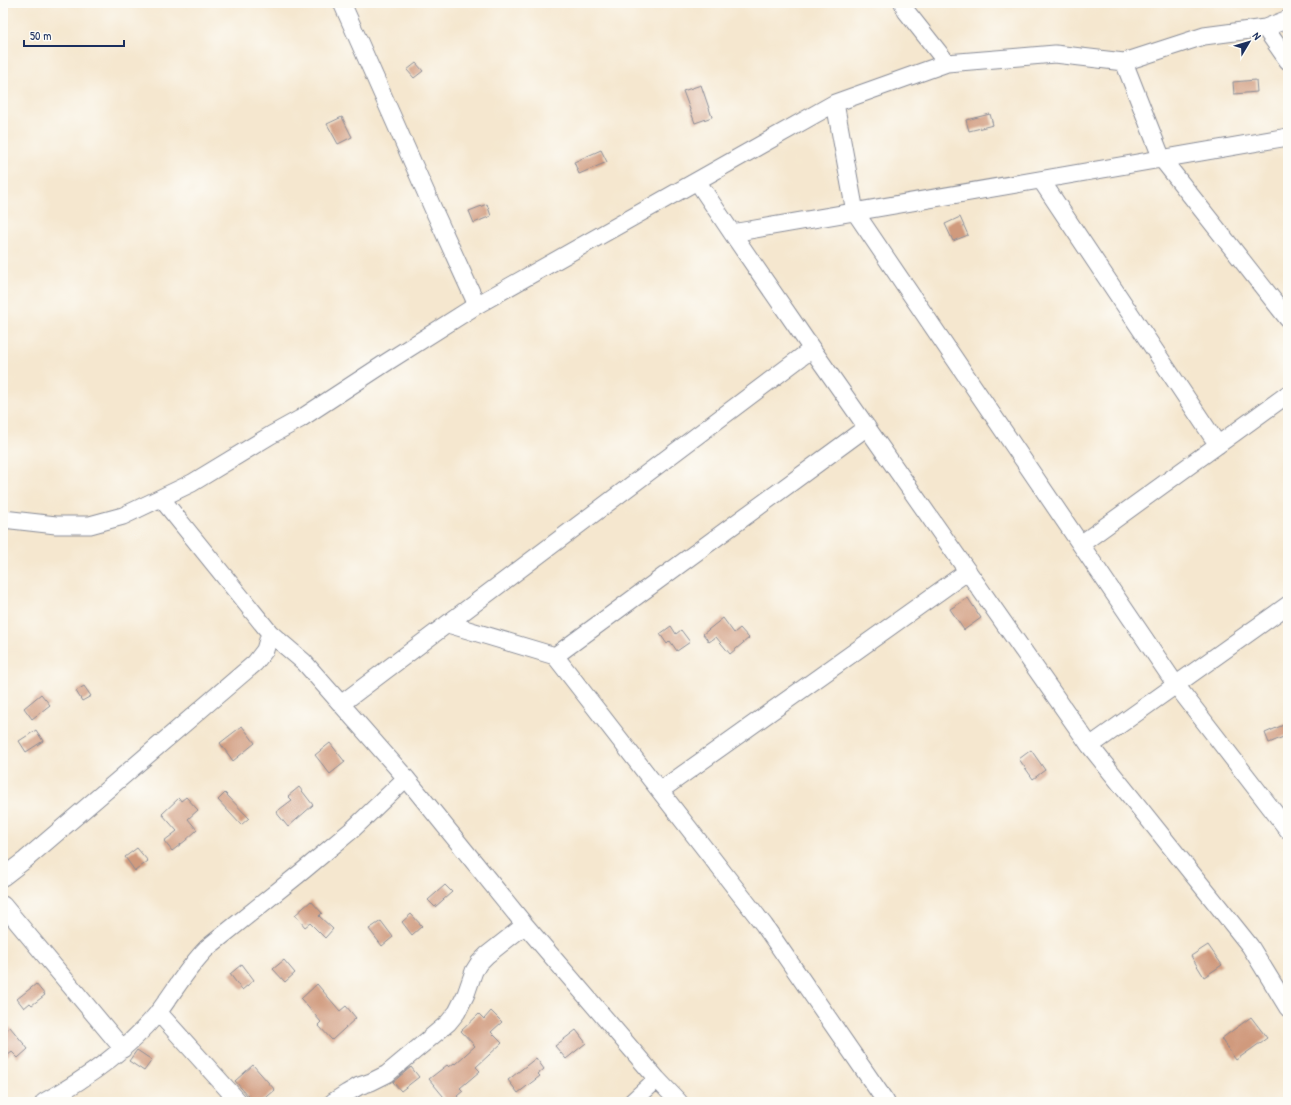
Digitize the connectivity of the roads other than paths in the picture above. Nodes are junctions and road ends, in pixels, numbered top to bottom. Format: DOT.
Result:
graph roads {
  1 [pos="342,3"];
  2 [pos="904,3"];
  3 [pos="1288,19"];
  4 [pos="1265,28"];
  5 [pos="1288,61"];
  6 [pos="1124,62"];
  7 [pos="948,63"];
  8 [pos="835,103"];
  9 [pos="1288,137"];
  10 [pos="1162,158"];
  11 [pos="1041,180"];
  12 [pos="698,181"];
  13 [pos="855,212"];
  14 [pos="732,233"];
  15 [pos="477,305"];
  16 [pos="1288,319"];
  17 [pos="812,349"];
  18 [pos="1288,394"];
  19 [pos="867,427"];
  20 [pos="1218,445"];
  21 [pos="161,498"];
  22 [pos="3,519"];
  23 [pos="1081,544"];
  24 [pos="968,571"];
  25 [pos="1288,605"];
  26 [pos="448,624"];
  27 [pos="270,633"];
  28 [pos="555,656"];
  29 [pos="1176,685"];
  30 [pos="342,704"];
  31 [pos="1090,746"];
  32 [pos="406,778"];
  33 [pos="661,790"];
  34 [pos="1287,827"];
  35 [pos="3,877"];
  36 [pos="3,905"];
  37 [pos="525,925"];
  38 [pos="1288,1008"];
  39 [pos="158,1012"];
  40 [pos="123,1049"];
  41 [pos="657,1079"];
  42 [pos="44,1102"];
  43 [pos="239,1102"];
  44 [pos="333,1102"];
  45 [pos="632,1102"];
  46 [pos="679,1102"];
  47 [pos="886,1102"];
  1 -- 15 [label="street"];
  2 -- 7 [label="street"];
  3 -- 4 [label="street"];
  4 -- 5 [label="street"];
  4 -- 6 [label="street"];
  6 -- 7 [label="street"];
  6 -- 10 [label="street"];
  7 -- 8 [label="street"];
  8 -- 12 [label="street"];
  8 -- 13 [label="street"];
  9 -- 10 [label="street"];
  10 -- 11 [label="street"];
  10 -- 16 [label="street"];
  11 -- 13 [label="street"];
  11 -- 20 [label="street"];
  12 -- 14 [label="street"];
  12 -- 15 [label="street"];
  13 -- 14 [label="street"];
  13 -- 23 [label="street"];
  14 -- 17 [label="street"];
  15 -- 21 [label="street"];
  17 -- 19 [label="street"];
  17 -- 26 [label="street"];
  18 -- 20 [label="street"];
  19 -- 24 [label="street"];
  19 -- 28 [label="street"];
  20 -- 23 [label="street"];
  21 -- 22 [label="street"];
  21 -- 27 [label="street"];
  23 -- 29 [label="street"];
  24 -- 31 [label="street"];
  24 -- 33 [label="street"];
  25 -- 29 [label="street"];
  26 -- 28 [label="street"];
  26 -- 30 [label="street"];
  27 -- 30 [label="street"];
  27 -- 35 [label="street"];
  28 -- 33 [label="street"];
  29 -- 31 [label="street"];
  29 -- 34 [label="street"];
  30 -- 32 [label="street"];
  31 -- 38 [label="street"];
  32 -- 37 [label="street"];
  32 -- 39 [label="street"];
  33 -- 47 [label="street"];
  36 -- 40 [label="street"];
  37 -- 41 [label="street"];
  37 -- 44 [label="street"];
  39 -- 40 [label="street"];
  39 -- 43 [label="street"];
  40 -- 42 [label="street"];
  41 -- 45 [label="street"];
  41 -- 46 [label="street"];
}
